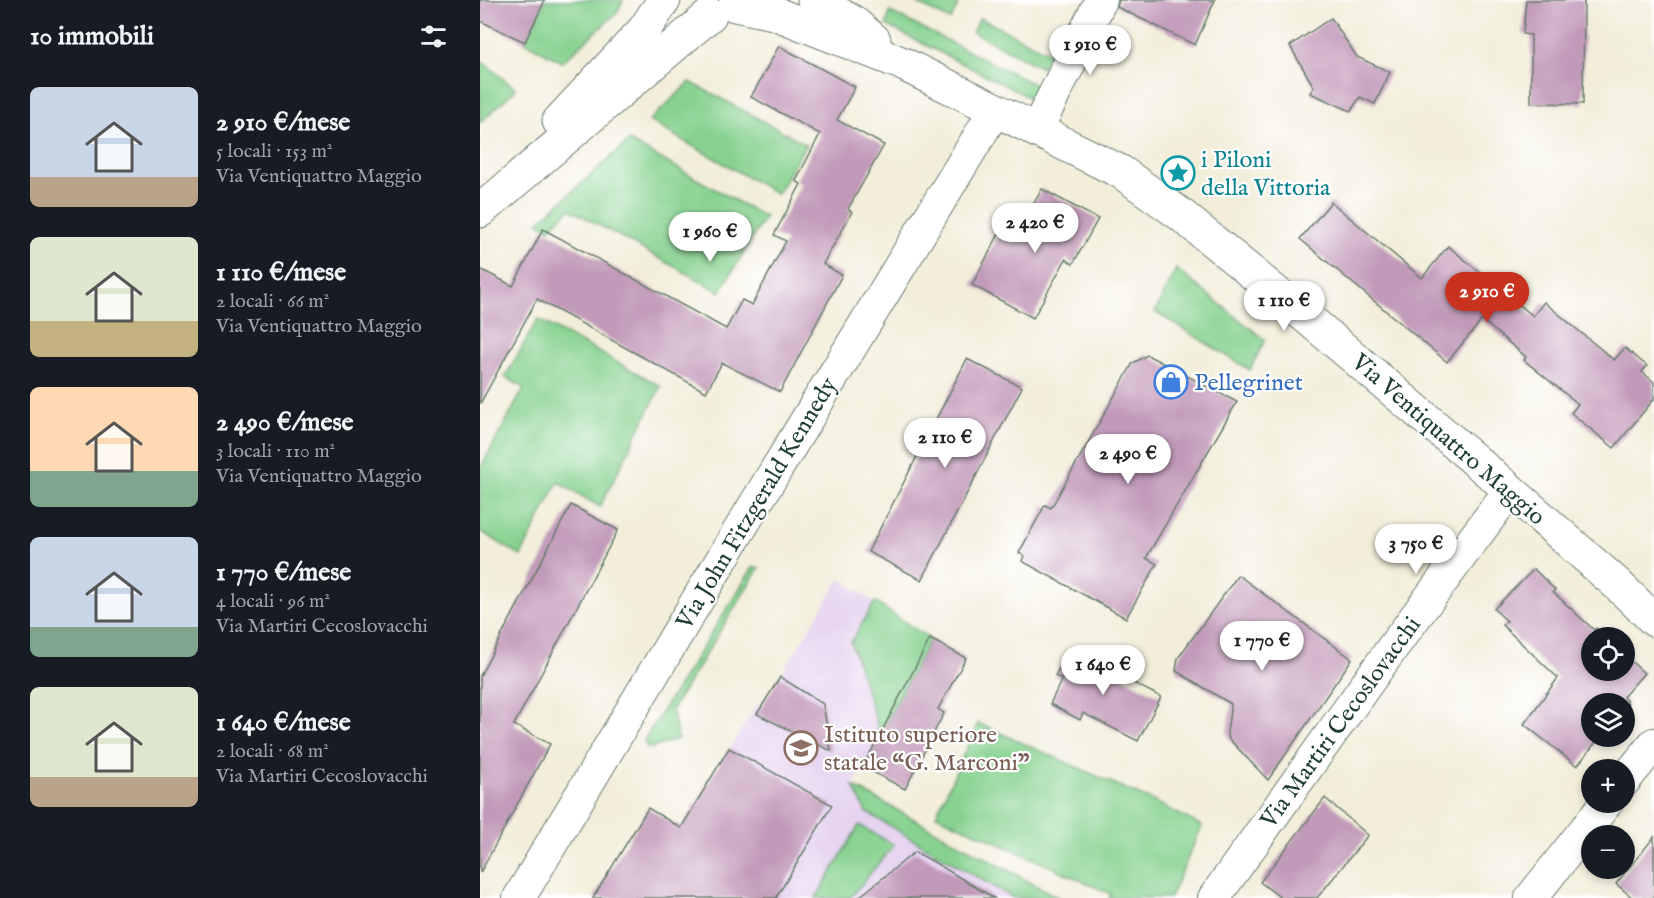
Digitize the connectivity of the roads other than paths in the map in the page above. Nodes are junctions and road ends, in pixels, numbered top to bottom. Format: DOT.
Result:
graph roads {
  1 [pos="664,0"];
  2 [pos="670,0"];
  3 [pos="814,0"];
  4 [pos="1101,0"];
  5 [pos="728,6"];
  6 [pos="901,63"];
  7 [pos="995,110"];
  8 [pos="1036,131"];
  9 [pos="480,210"];
  10 [pos="1510,490"];
  11 [pos="1654,620"];
  12 [pos="1654,744"];
  13 [pos="1635,767"];
  14 [pos="1598,813"];
  15 [pos="519,898"];
  16 [pos="1214,898"];
  17 [pos="1531,898"];
  1 -- 9 [label="street"];
  2 -- 5 [label="street, Via Ventiquattro Maggio"];
  3 -- 6 [label="street, Via Ventiquattro Maggio"];
  4 -- 8 [label="street"];
  5 -- 6 [label="street, Via Ventiquattro Maggio"];
  5 -- 9 [label="street"];
  6 -- 7 [label="street, Via Ventiquattro Maggio"];
  7 -- 8 [label="street, Via Ventiquattro Maggio"];
  7 -- 15 [label="street, Via John Fitzgerald Kennedy"];
  8 -- 10 [label="street, Via Ventiquattro Maggio"];
  10 -- 11 [label="street, Via Ventiquattro Maggio"];
  10 -- 16 [label="street, Via Martiri Cecoslovacchi"];
  12 -- 13 [label="street"];
  14 -- 17 [label="street"];
}
